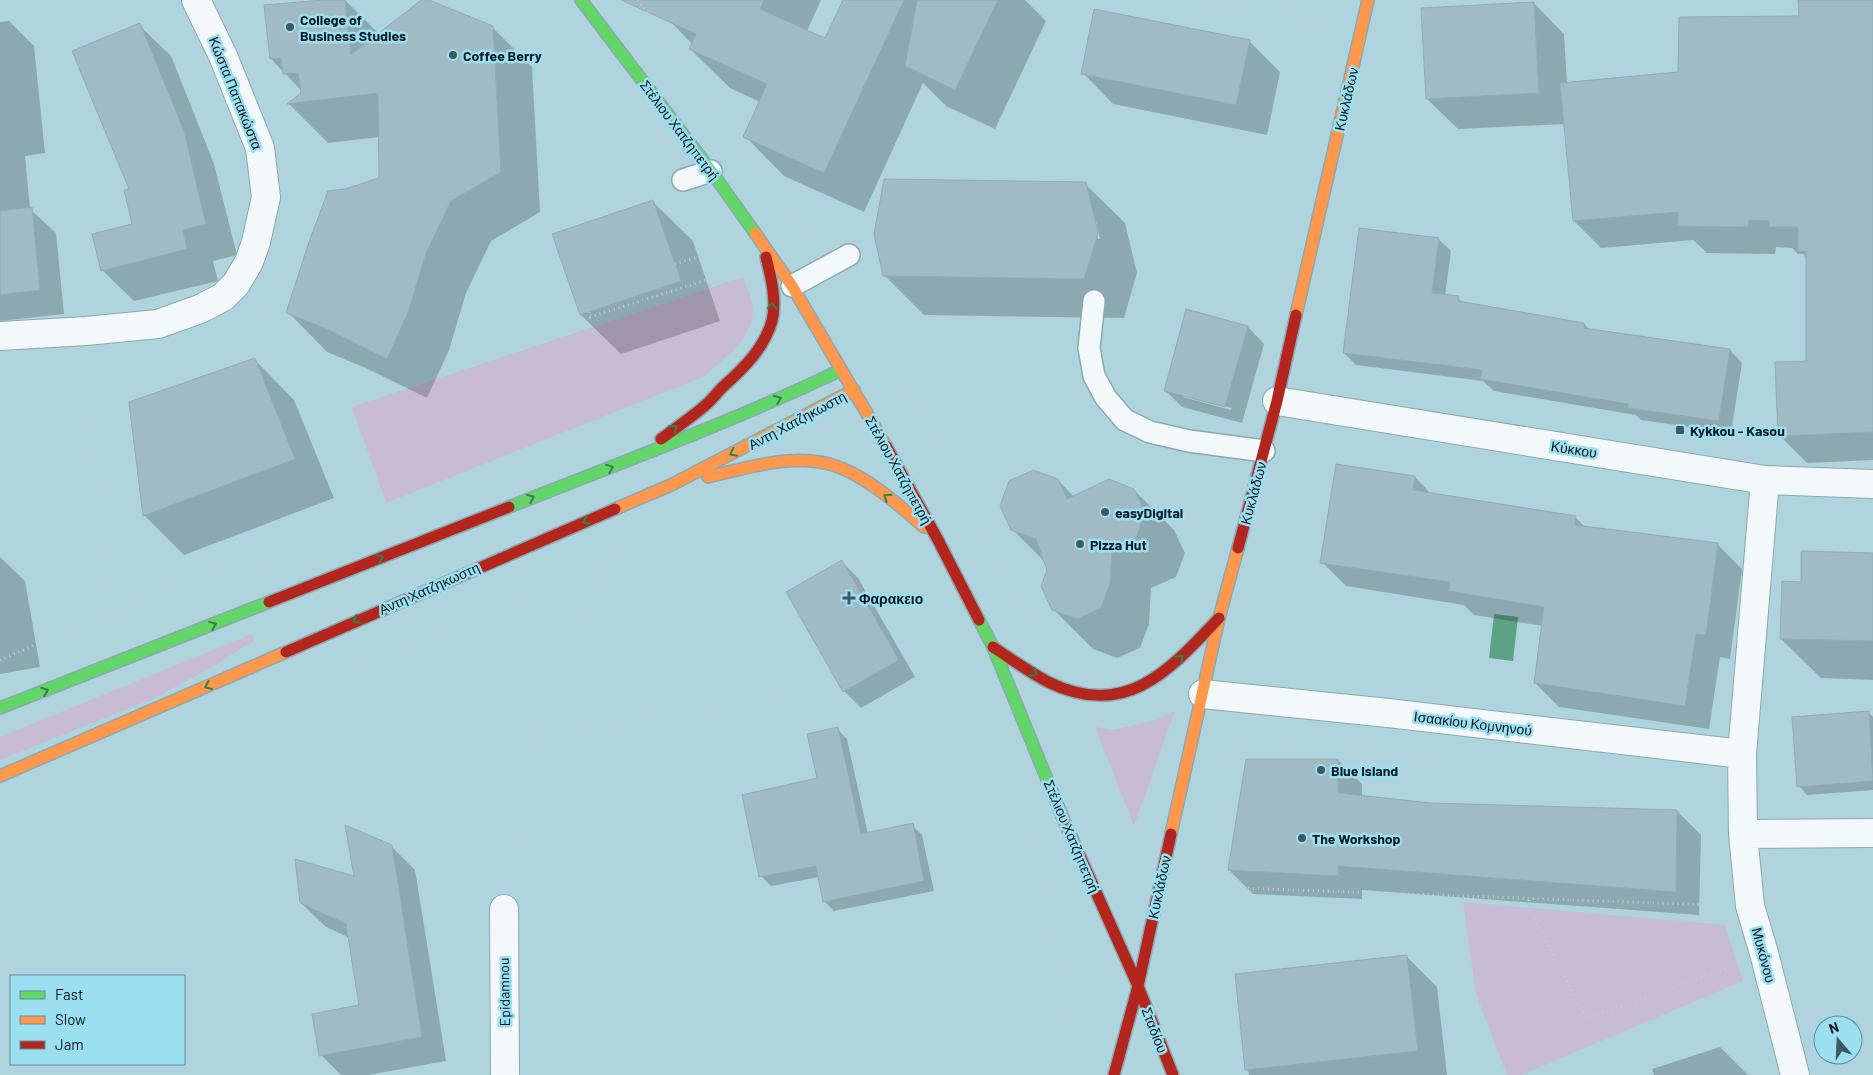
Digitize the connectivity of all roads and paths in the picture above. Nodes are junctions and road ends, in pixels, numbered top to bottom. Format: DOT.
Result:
graph roads {
  1 [pos="196,0"];
  2 [pos="581,0"];
  3 [pos="638,0"];
  4 [pos="1197,0"];
  5 [pos="1251,0"];
  6 [pos="1264,0"];
  7 [pos="1368,0"];
  8 [pos="1191,28"];
  9 [pos="1328,29"];
  10 [pos="711,171"];
  11 [pos="683,180"];
  12 [pos="756,235"];
  13 [pos="730,246"];
  14 [pos="840,260"];
  15 [pos="288,262"];
  16 [pos="675,264"];
  17 [pos="736,270"];
  18 [pos="792,286"];
  19 [pos="1094,301"];
  20 [pos="588,312"];
  21 [pos="246,325"];
  22 [pos="238,330"];
  23 [pos="77,331"];
  24 [pos="0,336"];
  25 [pos="221,339"];
  26 [pos="840,370"];
  27 [pos="854,390"];
  28 [pos="1277,401"];
  29 [pos="644,410"];
  30 [pos="1264,451"];
  31 [pos="636,458"];
  32 [pos="1765,480"];
  33 [pos="1873,484"];
  34 [pos="671,485"];
  35 [pos="369,522"];
  36 [pos="642,536"];
  37 [pos="938,540"];
  38 [pos="610,557"];
  39 [pos="281,559"];
  40 [pos="113,612"];
  41 [pos="1219,618"];
  42 [pos="1044,640"];
  43 [pos="993,647"];
  44 [pos="0,660"];
  45 [pos="336,669"];
  46 [pos="1203,694"];
  47 [pos="796,696"];
  48 [pos="1242,698"];
  49 [pos="0,708"];
  50 [pos="537,738"];
  51 [pos="1742,754"];
  52 [pos="0,776"];
  53 [pos="9,812"];
  54 [pos="1020,812"];
  55 [pos="0,814"];
  56 [pos="1873,833"];
  57 [pos="1743,834"];
  58 [pos="1133,837"];
  59 [pos="1529,900"];
  60 [pos="1750,906"];
  61 [pos="504,909"];
  62 [pos="1737,964"];
  63 [pos="1138,986"];
  64 [pos="506,1075"];
  65 [pos="1060,1075"];
  66 [pos="1114,1075"];
  67 [pos="1173,1075"];
  68 [pos="1794,1075"];
  1 -- 23 [label="street, Κώστα Παπακώστα"];
  2 -- 10 [label="main road, Στέλιου Χατζηπετρή"];
  3 -- 14 [label="path"];
  4 -- 5 [label="path"];
  4 -- 8 [label="path"];
  6 -- 9 [label="path"];
  7 -- 28 [label="main road, Κυκλάδων"];
  10 -- 11 [label="lane"];
  10 -- 12 [label="main road, Στέλιου Χατζηπετρή"];
  12 -- 18 [label="main road, Στέλιου Χατζηπετρή"];
  31 -- 12 [label="main road, one-way"];
  13 -- 16 [label="path"];
  14 -- 18 [label="lane"];
  14 -- 42 [label="path"];
  15 -- 21 [label="path"];
  17 -- 20 [label="path"];
  18 -- 26 [label="main road, Στέλιου Χατζηπετρή"];
  19 -- 30 [label="lane"];
  22 -- 25 [label="path"];
  23 -- 24 [label="street, Κώστα Παπακώστα"];
  23 -- 40 [label="path"];
  26 -- 27 [label="main road, Στέλιου Χατζηπετρή"];
  31 -- 26 [label="main road, Αντη Χατζηκωστη, one-way"];
  27 -- 34 [label="main road, Αντη Χατζηκωστη, one-way"];
  27 -- 37 [label="main road, Στέλιου Χατζηπετρή"];
  28 -- 30 [label="main road, Κυκλάδων"];
  28 -- 32 [label="street, Κύκκου"];
  29 -- 35 [label="path"];
  30 -- 41 [label="main road, Κυκλάδων"];
  49 -- 31 [label="main road, Αντη Χατζηκωστη, one-way"];
  32 -- 33 [label="street, Κύκκου"];
  32 -- 51 [label="street"];
  37 -- 34 [label="main road, one-way"];
  34 -- 52 [label="main road, Αντη Χατζηκωστη, one-way"];
  36 -- 38 [label="path"];
  37 -- 43 [label="main road, Στέλιου Χατζηπετρή"];
  38 -- 45 [label="path"];
  38 -- 50 [label="path"];
  39 -- 40 [label="path"];
  40 -- 44 [label="path"];
  43 -- 41 [label="main road, one-way"];
  41 -- 46 [label="main road, Κυκλάδων"];
  43 -- 63 [label="main road, Στέλιου Χατζηπετρή"];
  46 -- 48 [label="street, Ισαακίου Κομνηνού"];
  46 -- 63 [label="main road, Κυκλάδων"];
  47 -- 50 [label="path"];
  48 -- 51 [label="street, Ισαακίου Κομνηνού"];
  48 -- 59 [label="path"];
  50 -- 61 [label="path"];
  51 -- 57 [label="street"];
  53 -- 55 [label="path"];
  54 -- 65 [label="path"];
  56 -- 57 [label="street"];
  57 -- 60 [label="street, Μυκόνου"];
  58 -- 58 [label="path"];
  59 -- 60 [label="path"];
  59 -- 62 [label="path"];
  60 -- 68 [label="street, Μυκόνου"];
  61 -- 64 [label="street, Epidamnou"];
  63 -- 66 [label="main road, Κυκλάδων"];
  63 -- 67 [label="main road, Σταδίου"];
}
